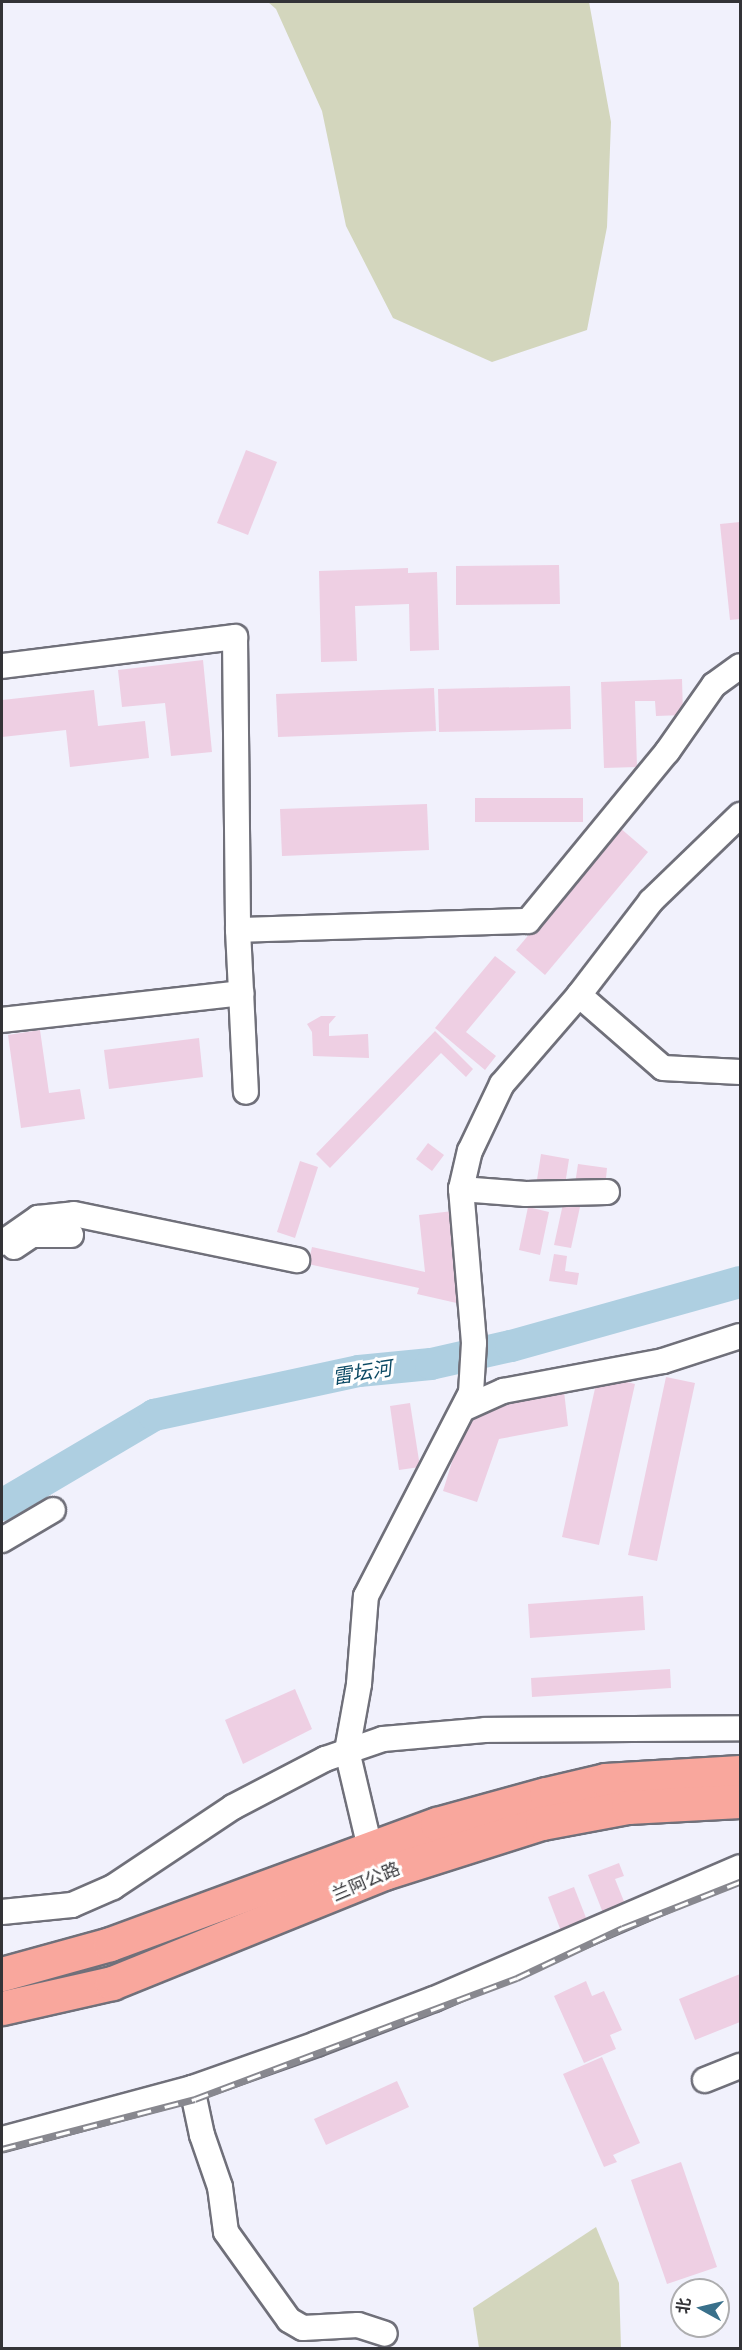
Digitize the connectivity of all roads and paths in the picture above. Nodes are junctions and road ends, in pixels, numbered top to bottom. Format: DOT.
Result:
graph roads {
  1 [pos="2,666"];
  2 [pos="741,666"];
  3 [pos="741,815"];
  4 [pos="238,930"];
  5 [pos="241,993"];
  6 [pos="579,995"];
  7 [pos="2,1020"];
  8 [pos="741,1072"];
  9 [pos="246,1092"];
  10 [pos="461,1189"];
  11 [pos="608,1192"];
  12 [pos="71,1235"];
  13 [pos="2,1243"];
  14 [pos="2,1260"];
  15 [pos="297,1260"];
  16 [pos="741,1336"];
  17 [pos="468,1401"];
  18 [pos="53,1510"];
  19 [pos="2,1540"];
  20 [pos="741,1728"];
  21 [pos="346,1751"];
  22 [pos="741,1772"];
  23 [pos="741,1801"];
  24 [pos="377,1860"];
  25 [pos="741,1867"];
  26 [pos="2,1912"];
  27 [pos="2,1974"];
  28 [pos="2,2008"];
  29 [pos="741,2066"];
  30 [pos="705,2080"];
  31 [pos="192,2088"];
  32 [pos="2,2139"];
  33 [pos="385,2334"];
  1 -- 4 [label="street"];
  2 -- 4 [label="street"];
  3 -- 6 [label="street"];
  4 -- 5 [label="street"];
  5 -- 7 [label="street"];
  5 -- 9 [label="street"];
  6 -- 8 [label="street"];
  6 -- 10 [label="street"];
  10 -- 11 [label="street"];
  10 -- 17 [label="street"];
  12 -- 14 [label="street"];
  13 -- 15 [label="street"];
  16 -- 17 [label="street"];
  17 -- 21 [label="street"];
  18 -- 19 [label="street"];
  20 -- 21 [label="street"];
  21 -- 24 [label="street"];
  21 -- 26 [label="street"];
  22 -- 24 [label="highway, 兰阿公路"];
  23 -- 24 [label="highway, 兰阿公路"];
  24 -- 27 [label="highway, 兰阿公路"];
  24 -- 28 [label="highway, 兰阿公路"];
  25 -- 31 [label="street"];
  29 -- 30 [label="street"];
  31 -- 32 [label="street"];
  31 -- 33 [label="street"];
}
